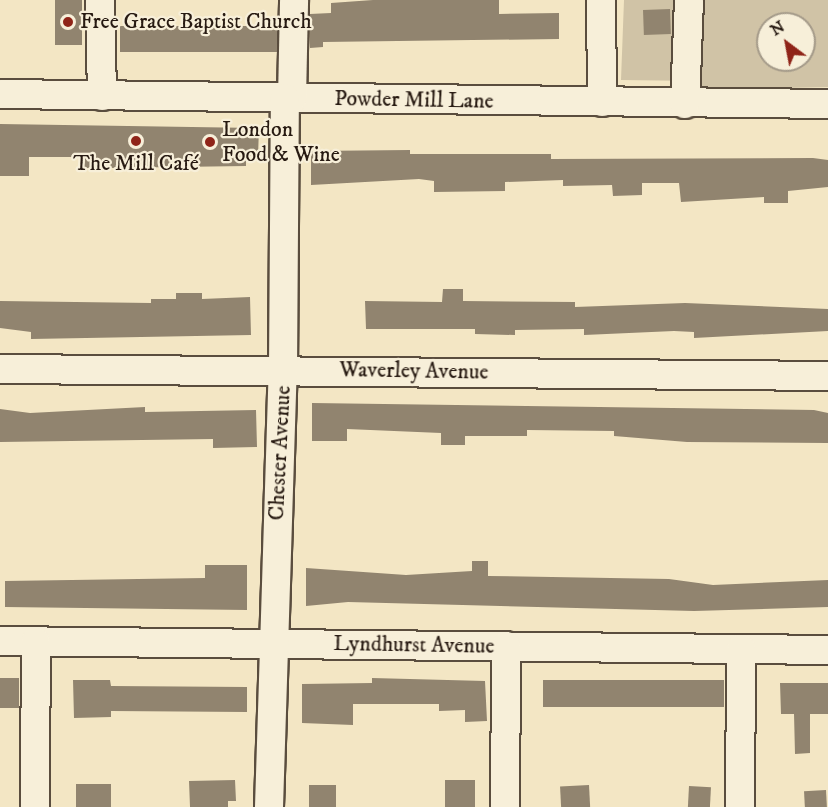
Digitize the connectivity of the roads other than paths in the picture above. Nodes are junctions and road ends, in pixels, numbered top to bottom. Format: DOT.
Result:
graph roads {
  1 [pos="100,0"];
  2 [pos="294,0"];
  3 [pos="601,0"];
  4 [pos="689,0"];
  5 [pos="0,94"];
  6 [pos="102,96"];
  7 [pos="289,99"];
  8 [pos="602,102"];
  9 [pos="686,104"];
  10 [pos="828,104"];
  11 [pos="0,369"];
  12 [pos="283,370"];
  13 [pos="828,376"];
  14 [pos="0,641"];
  15 [pos="36,642"];
  16 [pos="271,643"];
  17 [pos="506,646"];
  18 [pos="741,649"];
  19 [pos="828,650"];
  20 [pos="35,807"];
  21 [pos="269,807"];
  22 [pos="505,807"];
  23 [pos="740,807"];
  1 -- 6 [label="street"];
  2 -- 7 [label="street, Chester Avenue"];
  3 -- 8 [label="street"];
  4 -- 9 [label="street"];
  5 -- 6 [label="street, Powder Mill Lane"];
  6 -- 7 [label="street, Powder Mill Lane"];
  7 -- 8 [label="street, Powder Mill Lane"];
  7 -- 12 [label="street, Chester Avenue"];
  8 -- 9 [label="street, Powder Mill Lane"];
  9 -- 10 [label="street, Powder Mill Lane"];
  11 -- 12 [label="street, Waverley Avenue"];
  12 -- 13 [label="street, Waverley Avenue"];
  12 -- 16 [label="street, Chester Avenue"];
  14 -- 15 [label="street, Lyndhurst Avenue"];
  15 -- 16 [label="street, Lyndhurst Avenue"];
  15 -- 20 [label="street"];
  16 -- 17 [label="street, Lyndhurst Avenue"];
  16 -- 21 [label="street, Chester Avenue"];
  17 -- 18 [label="street, Lyndhurst Avenue"];
  17 -- 22 [label="street"];
  18 -- 19 [label="street, Lyndhurst Avenue"];
  18 -- 23 [label="street"];
}
